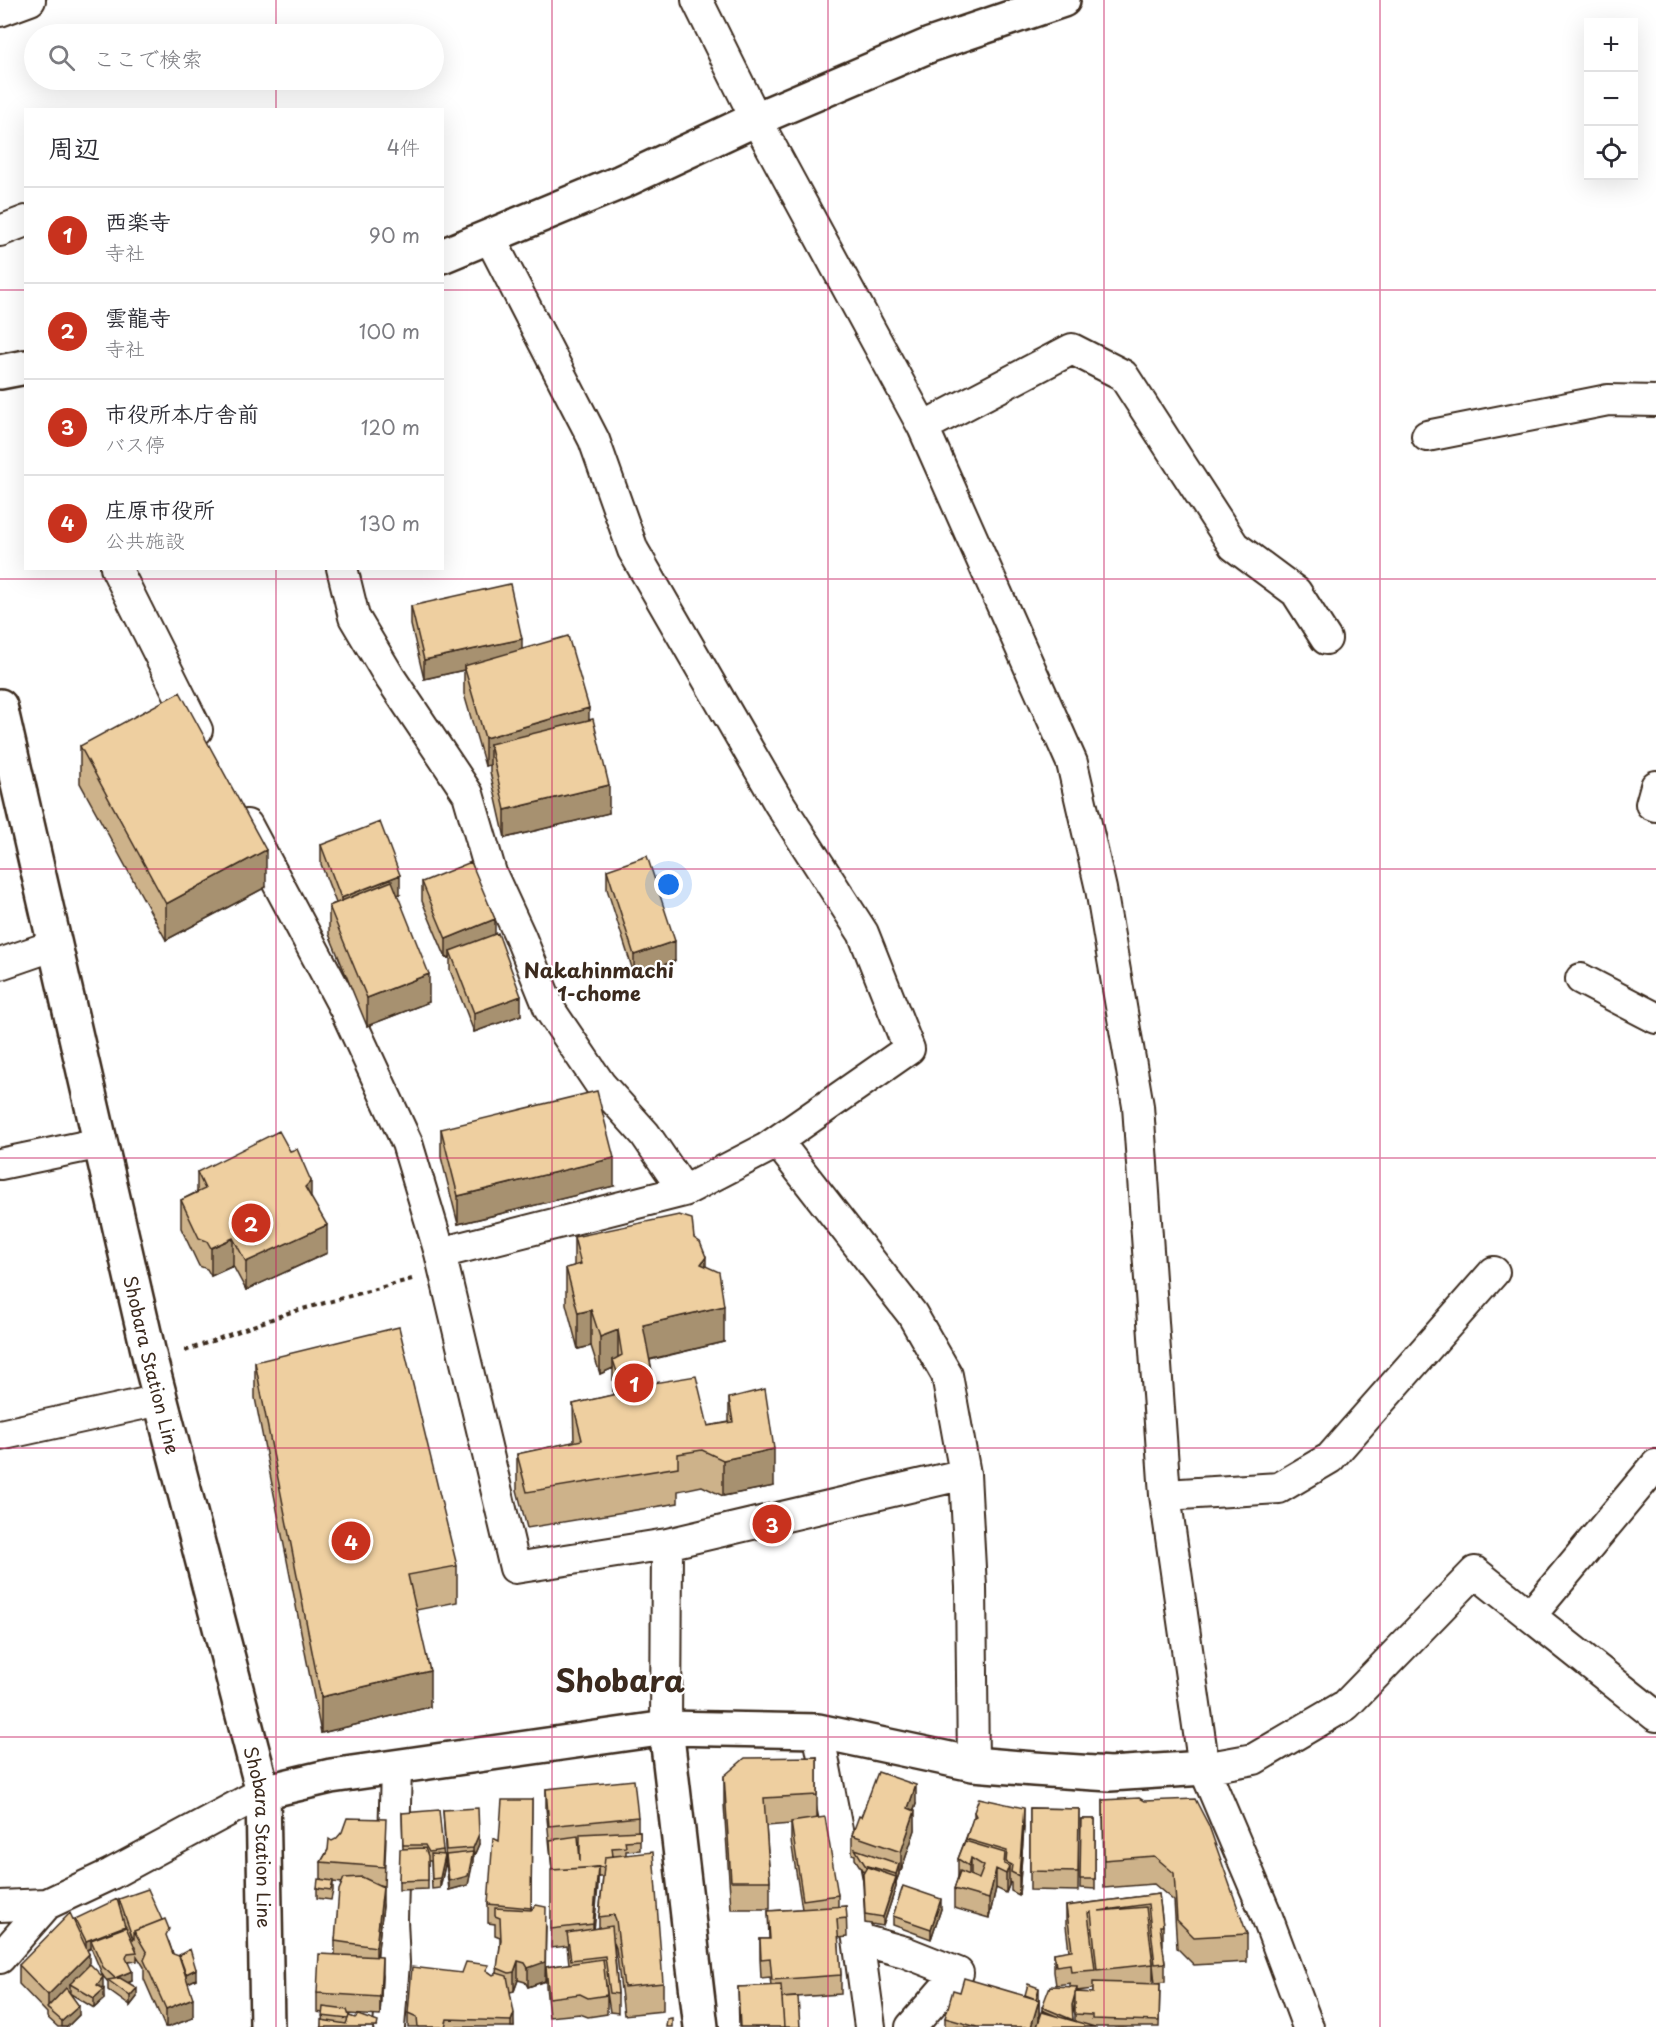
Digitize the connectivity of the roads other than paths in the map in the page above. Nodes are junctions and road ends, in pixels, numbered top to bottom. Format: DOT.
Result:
graph roads {
  1 [pos="30,0"];
  2 [pos="697,0"];
  3 [pos="1063,0"];
  4 [pos="0,11"];
  5 [pos="756,119"];
  6 [pos="24,222"];
  7 [pos="0,231"];
  8 [pos="489,236"];
  9 [pos="444,255"];
  10 [pos="1656,401"];
  11 [pos="923,427"];
  12 [pos="1427,436"];
  13 [pos="117,570"];
  14 [pos="342,570"];
  15 [pos="1326,639"];
  16 [pos="0,706"];
  17 [pos="207,750"];
  18 [pos="1656,786"];
  19 [pos="234,801"];
  20 [pos="1656,806"];
  21 [pos="55,945"];
  22 [pos="0,964"];
  23 [pos="1581,979"];
  24 [pos="1656,1018"];
  25 [pos="777,1141"];
  26 [pos="100,1143"];
  27 [pos="0,1164"];
  28 [pos="684,1191"];
  29 [pos="442,1261"];
  30 [pos="1494,1272"];
  31 [pos="160,1400"];
  32 [pos="0,1435"];
  33 [pos="1656,1465"];
  34 [pos="965,1474"];
  35 [pos="1165,1495"];
  36 [pos="667,1544"];
  37 [pos="1531,1615"];
  38 [pos="1656,1716"];
  39 [pos="666,1728"];
  40 [pos="818,1731"];
  41 [pos="973,1764"];
  42 [pos="396,1767"];
  43 [pos="1204,1768"];
  44 [pos="263,1792"];
  45 [pos="47,1904"];
  46 [pos="0,1906"];
  47 [pos="858,1939"];
  48 [pos="0,1958"];
  49 [pos="267,2027"];
  50 [pos="389,2027"];
  51 [pos="701,2027"];
  52 [pos="870,2027"];
  53 [pos="911,2027"];
  54 [pos="1308,2027"];
  1 -- 4 [label="street"];
  2 -- 5 [label="street"];
  3 -- 5 [label="street"];
  5 -- 8 [label="street"];
  5 -- 11 [label="street"];
  6 -- 7 [label="street"];
  8 -- 9 [label="street"];
  8 -- 25 [label="street"];
  10 -- 12 [label="street"];
  11 -- 15 [label="street"];
  11 -- 35 [label="street"];
  13 -- 17 [label="street"];
  14 -- 28 [label="street"];
  16 -- 21 [label="street, Shobara Station Line"];
  18 -- 20 [label="street"];
  19 -- 29 [label="street"];
  21 -- 22 [label="street"];
  21 -- 26 [label="street, Shobara Station Line"];
  23 -- 24 [label="street"];
  25 -- 28 [label="street"];
  25 -- 34 [label="street"];
  26 -- 27 [label="street"];
  26 -- 31 [label="street, Shobara Station Line"];
  28 -- 29 [label="street"];
  29 -- 36 [label="street"];
  30 -- 35 [label="street"];
  31 -- 32 [label="street"];
  31 -- 44 [label="street, Shobara Station Line"];
  33 -- 37 [label="street"];
  34 -- 36 [label="street"];
  34 -- 41 [label="street"];
  35 -- 43 [label="street"];
  36 -- 39 [label="street"];
  37 -- 38 [label="street"];
  37 -- 43 [label="street"];
  39 -- 40 [label="street"];
  39 -- 42 [label="street"];
  39 -- 51 [label="street"];
  40 -- 41 [label="street"];
  40 -- 47 [label="street"];
  41 -- 43 [label="street"];
  42 -- 44 [label="street"];
  42 -- 50 [label="street"];
  43 -- 54 [label="street"];
  44 -- 45 [label="street"];
  44 -- 49 [label="street, Shobara Station Line"];
  45 -- 46 [label="street"];
  45 -- 48 [label="street"];
  47 -- 52 [label="street"];
  47 -- 53 [label="street"];
}
